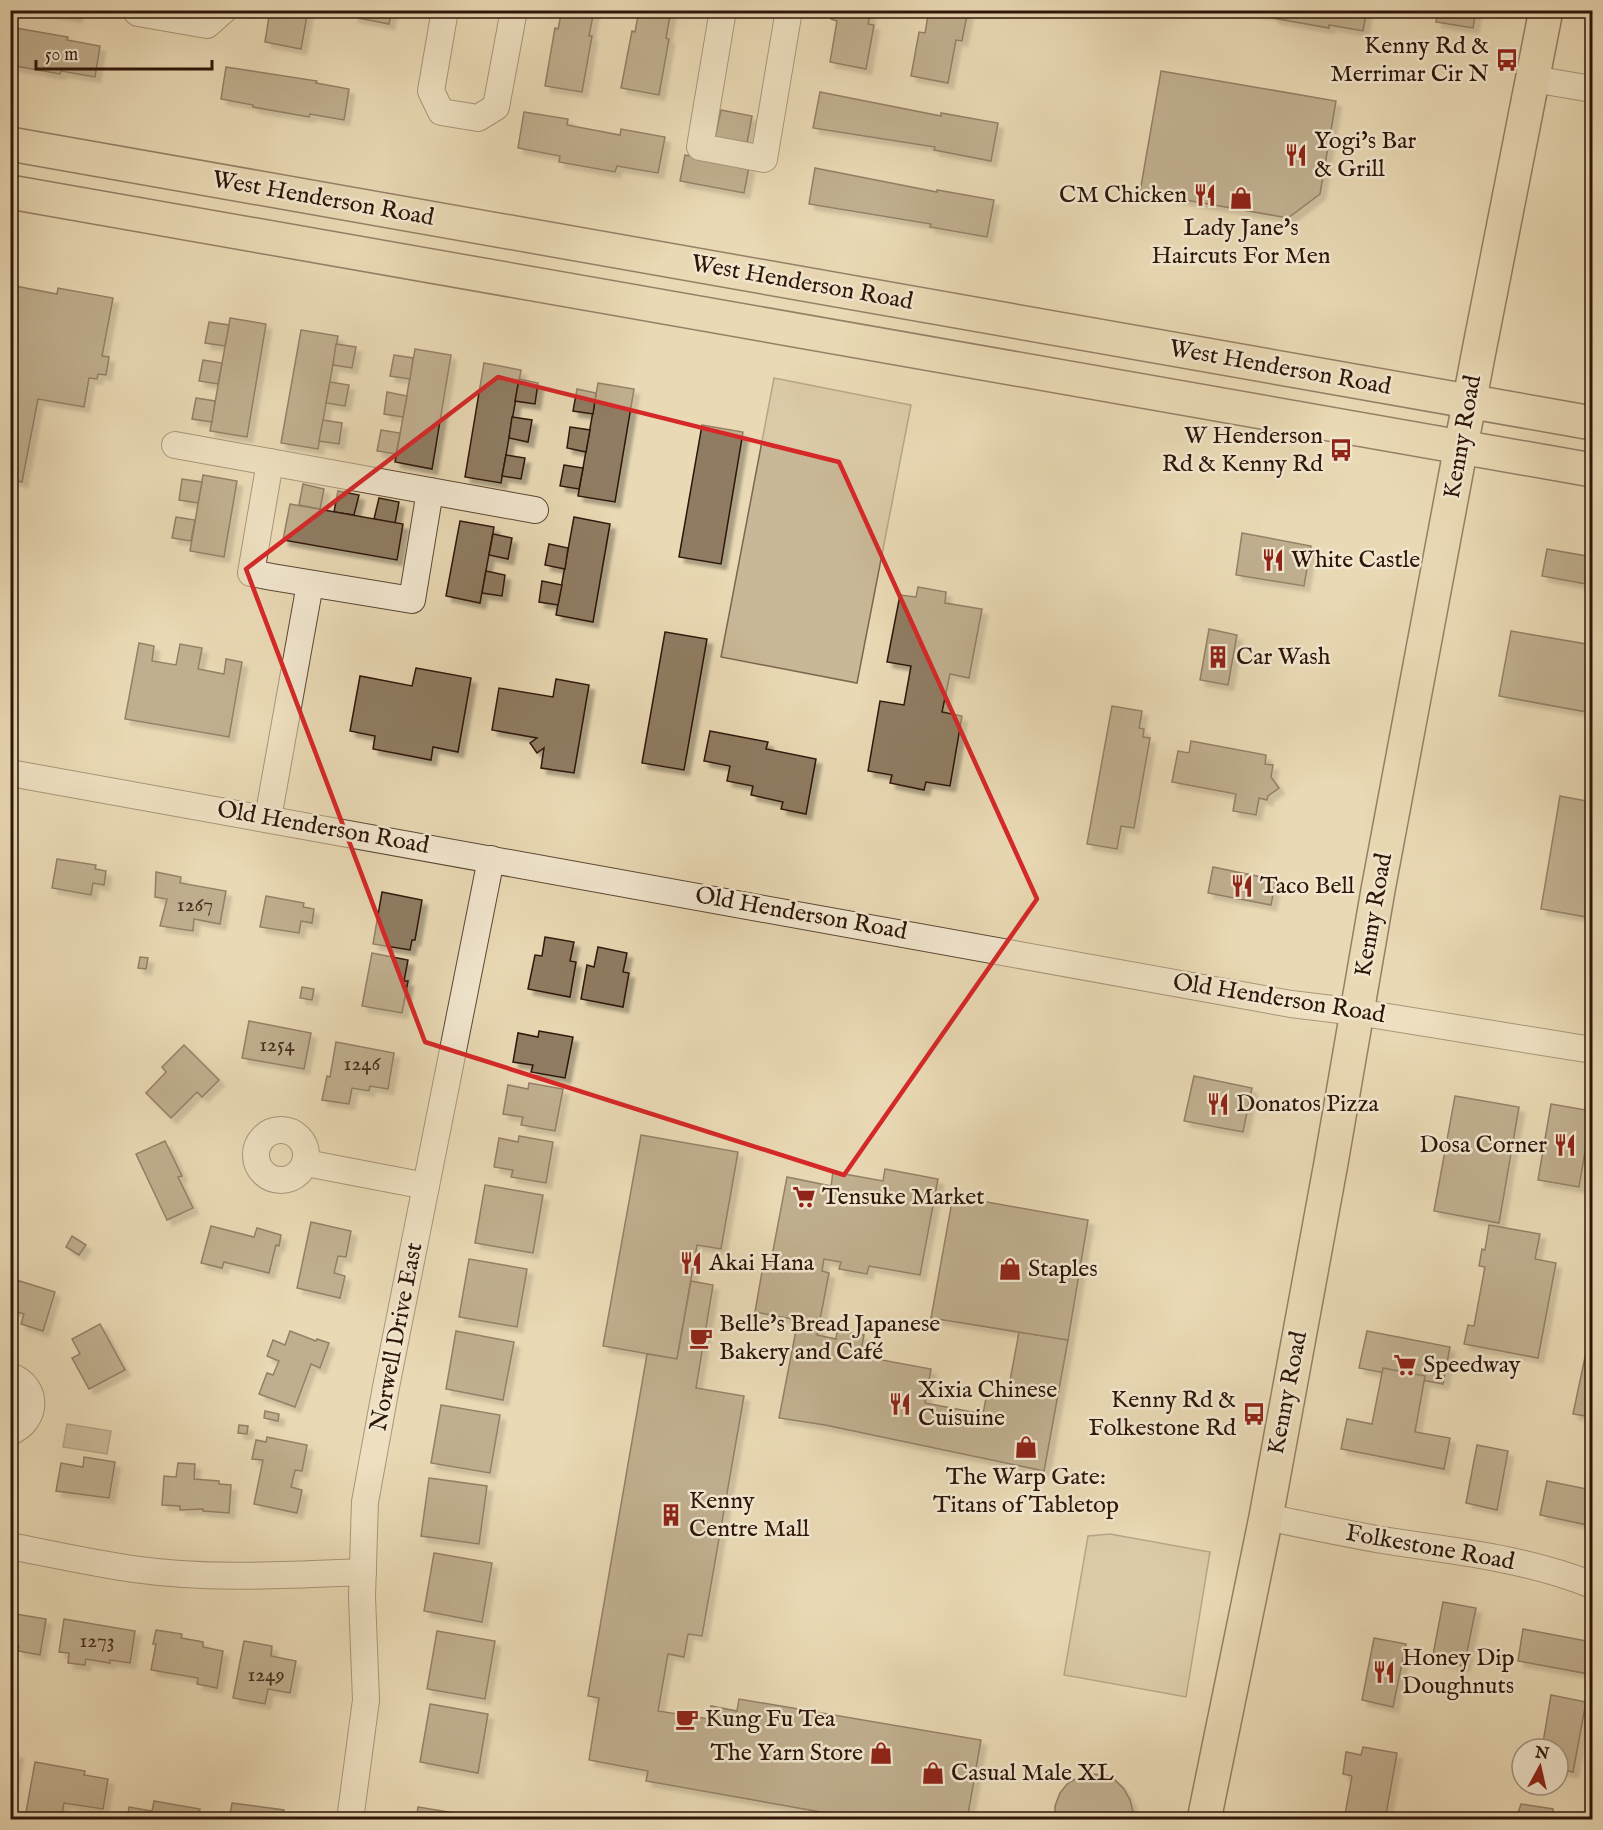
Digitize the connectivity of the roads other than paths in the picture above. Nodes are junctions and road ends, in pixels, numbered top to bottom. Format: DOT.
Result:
graph roads {
  1 [pos="135,10"];
  2 [pos="224,10"];
  3 [pos="446,10"];
  4 [pos="514,10"];
  5 [pos="723,10"];
  6 [pos="789,10"];
  7 [pos="1546,10"];
  8 [pos="1533,79"];
  9 [pos="1592,84"];
  10 [pos="10,144"];
  11 [pos="10,192"];
  12 [pos="1470,401"];
  13 [pos="1593,423"];
  14 [pos="175,445"];
  15 [pos="1461,446"];
  16 [pos="270,462"];
  17 [pos="1593,470"];
  18 [pos="430,491"];
  19 [pos="535,510"];
  20 [pos="310,584"];
  21 [pos="10,773"];
  22 [pos="268,818"];
  23 [pos="491,859"];
  24 [pos="1357,1012"];
  25 [pos="1593,1050"];
  26 [pos="306,1164"];
  27 [pos="426,1186"];
  28 [pos="10,1376"];
  29 [pos="10,1432"];
  30 [pos="1266,1517"];
  31 [pos="10,1546"];
  32 [pos="363,1572"];
  33 [pos="1593,1585"];
  34 [pos="350,1820"];
  35 [pos="1204,1820"];
  1 -- 2 [label="street"];
  3 -- 4 [label="street"];
  5 -- 6 [label="street"];
  7 -- 8 [label="main road, Kenny Road"];
  8 -- 9 [label="street"];
  8 -- 12 [label="main road, Kenny Road"];
  10 -- 12 [label="main road, West Henderson Road"];
  11 -- 15 [label="main road, West Henderson Road"];
  12 -- 13 [label="main road, West Henderson Road"];
  12 -- 15 [label="main road, Kenny Road"];
  14 -- 16 [label="street"];
  15 -- 17 [label="main road, West Henderson Road"];
  15 -- 24 [label="main road, Kenny Road"];
  16 -- 18 [label="street"];
  16 -- 20 [label="street"];
  18 -- 19 [label="street"];
  18 -- 20 [label="street"];
  20 -- 22 [label="street"];
  21 -- 22 [label="street, Old Henderson Road"];
  22 -- 23 [label="street, Old Henderson Road"];
  23 -- 24 [label="street, Old Henderson Road"];
  23 -- 27 [label="street, Norwell Drive East"];
  24 -- 25 [label="street, Old Henderson Road"];
  24 -- 30 [label="main road, Kenny Road"];
  26 -- 27 [label="street"];
  27 -- 32 [label="street, Norwell Drive East"];
  28 -- 29 [label="street"];
  30 -- 33 [label="street, Folkestone Road"];
  30 -- 35 [label="main road, Kenny Road"];
  31 -- 32 [label="street"];
  32 -- 34 [label="street, Norwell Drive East"];
}
